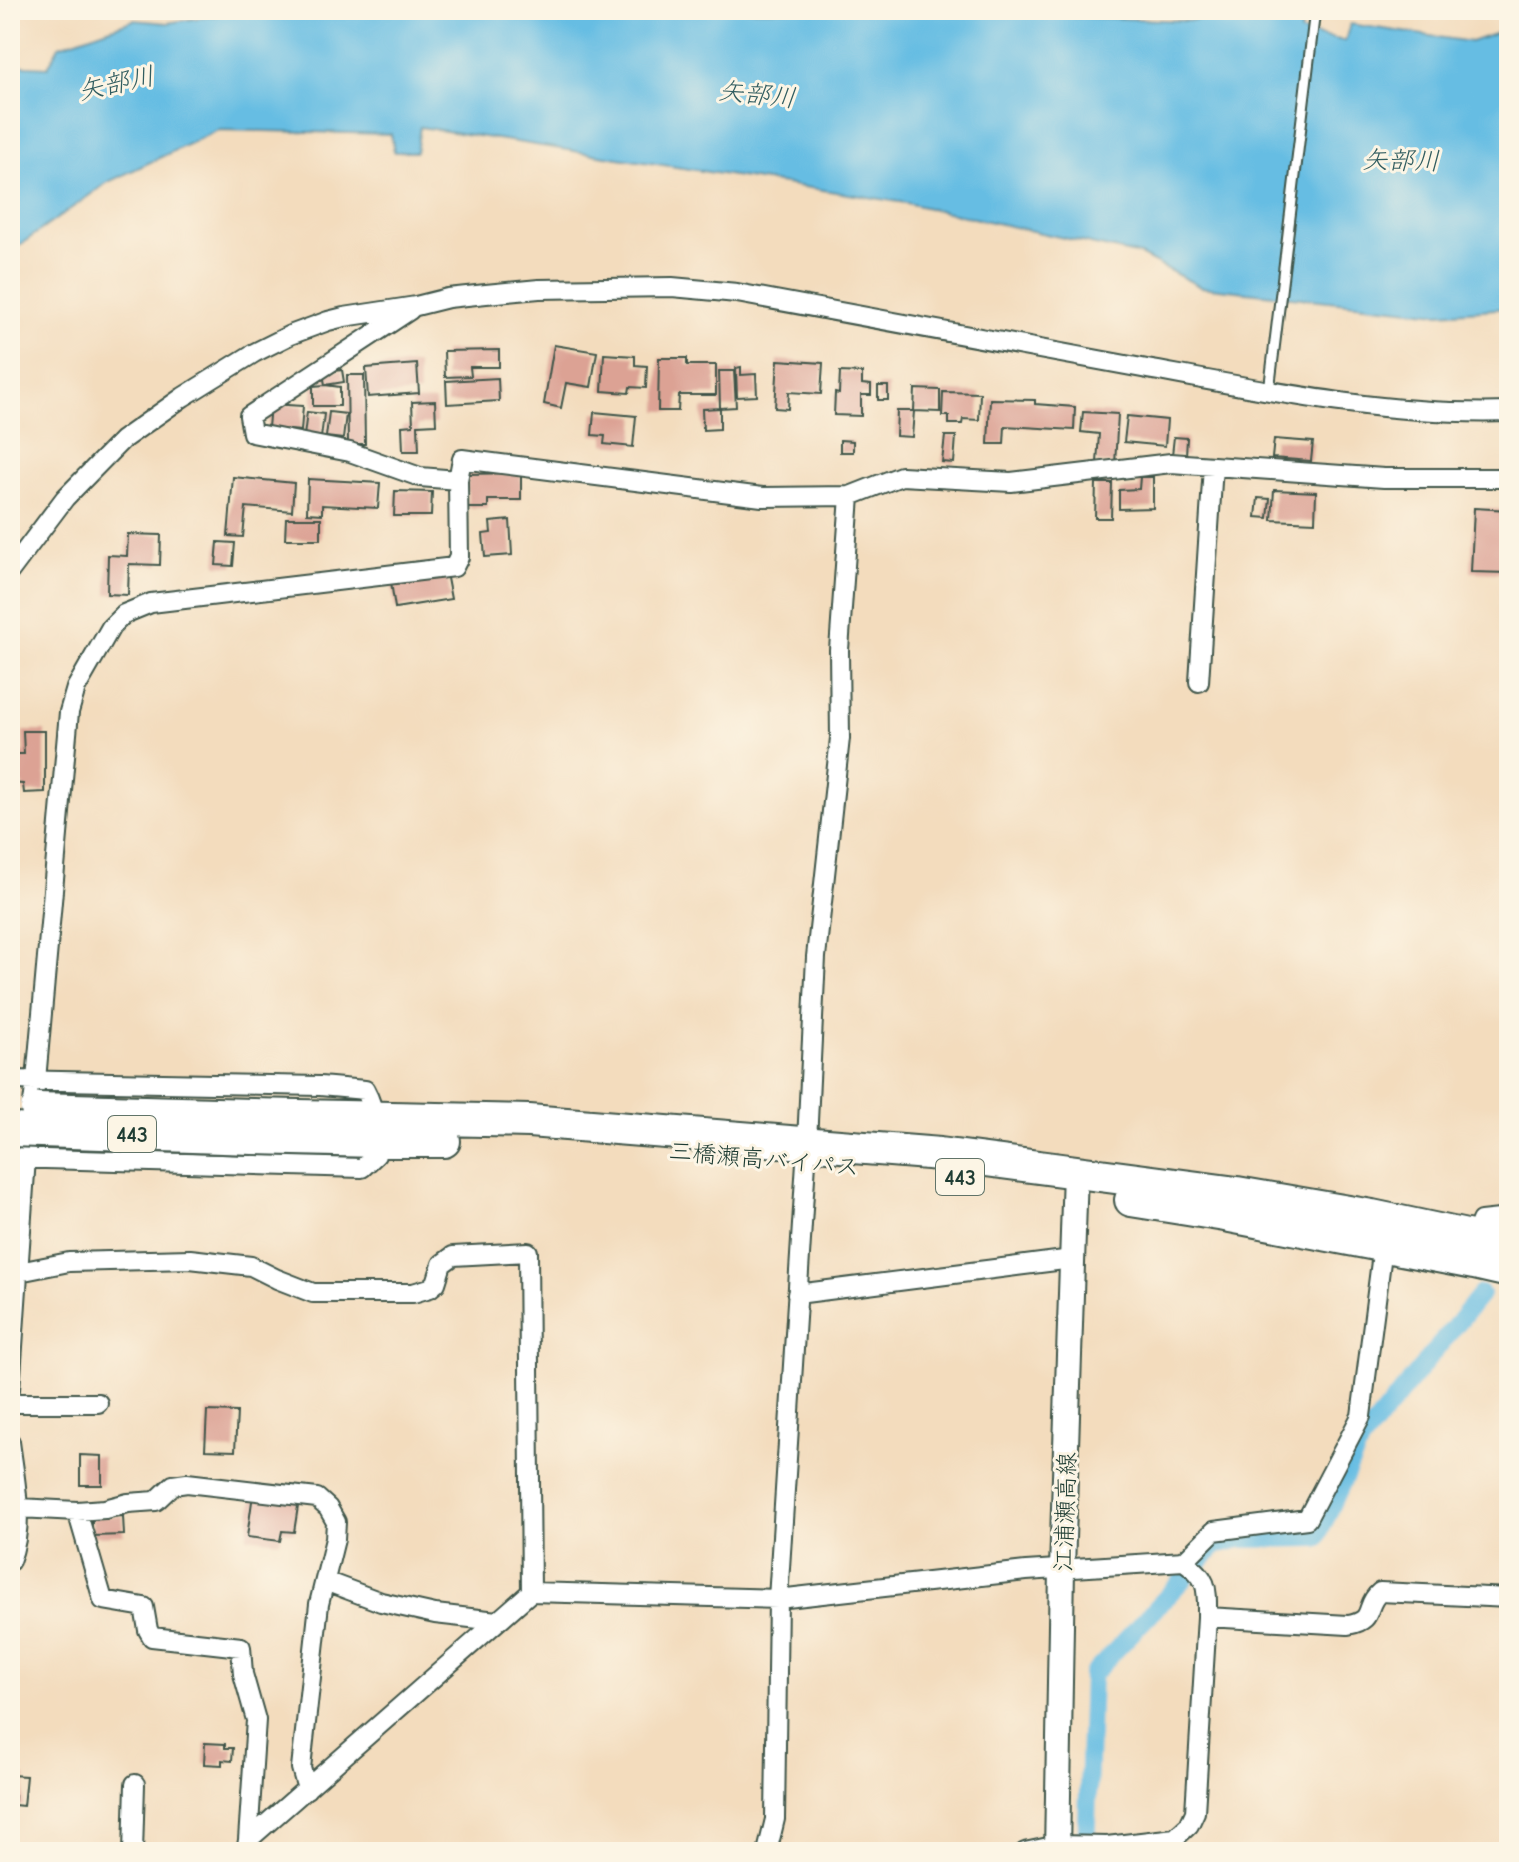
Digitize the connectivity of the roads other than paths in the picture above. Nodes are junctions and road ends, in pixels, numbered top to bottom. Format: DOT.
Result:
graph roads {
  1 [pos="1315,10"];
  2 [pos="416,306"];
  3 [pos="1269,391"];
  4 [pos="1509,412"];
  5 [pos="1213,466"];
  6 [pos="1509,478"];
  7 [pos="458,480"];
  8 [pos="850,496"];
  9 [pos="10,571"];
  10 [pos="1199,682"];
  11 [pos="10,1080"];
  12 [pos="36,1080"];
  13 [pos="10,1108"];
  14 [pos="252,1126"];
  15 [pos="10,1130"];
  16 [pos="376,1130"];
  17 [pos="806,1153"];
  18 [pos="18,1158"];
  19 [pos="1074,1182"];
  20 [pos="1509,1218"];
  21 [pos="1388,1233"];
  22 [pos="1475,1237"];
  23 [pos="1509,1245"];
  24 [pos="1072,1259"];
  25 [pos="1509,1271"];
  26 [pos="19,1272"];
  27 [pos="797,1294"];
  28 [pos="10,1390"];
  29 [pos="10,1403"];
  30 [pos="98,1403"];
  31 [pos="10,1442"];
  32 [pos="19,1508"];
  33 [pos="77,1511"];
  34 [pos="10,1561"];
  35 [pos="1191,1566"];
  36 [pos="1062,1569"];
  37 [pos="325,1581"];
  38 [pos="531,1592"];
  39 [pos="1509,1598"];
  40 [pos="778,1599"];
  41 [pos="1207,1617"];
  42 [pos="497,1621"];
  43 [pos="135,1784"];
  44 [pos="307,1789"];
  45 [pos="247,1846"];
  46 [pos="1058,1848"];
  47 [pos="1107,1849"];
  48 [pos="133,1852"];
  49 [pos="767,1852"];
  50 [pos="1025,1852"];
  1 -- 3 [label="lane"];
  2 -- 3 [label="street"];
  2 -- 7 [label="street"];
  2 -- 9 [label="street"];
  3 -- 4 [label="street"];
  5 -- 6 [label="street"];
  5 -- 8 [label="street"];
  5 -- 10 [label="street"];
  7 -- 8 [label="street"];
  7 -- 12 [label="street"];
  8 -- 17 [label="street"];
  11 -- 12 [label="street"];
  12 -- 16 [label="street"];
  12 -- 18 [label="street"];
  13 -- 14 [label="highway, 三橋瀬高バイパス / 443, bridge"];
  14 -- 15 [label="highway, 三橋瀬高バイパス / 443, bridge"];
  14 -- 16 [label="highway, 三橋瀬高バイパス / 443"];
  16 -- 17 [label="highway, 三橋瀬高バイパス / 443"];
  16 -- 18 [label="street"];
  17 -- 19 [label="highway, 三橋瀬高バイパス / 443"];
  17 -- 27 [label="street"];
  18 -- 26 [label="street"];
  19 -- 21 [label="highway, 三橋瀬高バイパス / 443"];
  19 -- 24 [label="main road, 江浦瀬高線"];
  20 -- 22 [label="street"];
  21 -- 22 [label="highway, 三橋瀬高バイパス / 443"];
  21 -- 25 [label="highway, 三橋瀬高バイパス / 443"];
  21 -- 35 [label="street"];
  22 -- 23 [label="highway, 三橋瀬高バイパス / 443"];
  24 -- 27 [label="street"];
  24 -- 36 [label="main road, 江浦瀬高線"];
  26 -- 28 [label="street"];
  26 -- 38 [label="street"];
  27 -- 40 [label="street"];
  29 -- 30 [label="street"];
  31 -- 32 [label="street"];
  32 -- 33 [label="street"];
  32 -- 34 [label="street"];
  33 -- 37 [label="street"];
  33 -- 45 [label="street"];
  35 -- 36 [label="street"];
  35 -- 41 [label="street"];
  36 -- 40 [label="street"];
  36 -- 46 [label="main road, 江浦瀬高線"];
  37 -- 42 [label="street"];
  37 -- 44 [label="street"];
  38 -- 40 [label="street"];
  38 -- 42 [label="street"];
  39 -- 41 [label="street"];
  40 -- 49 [label="street"];
  41 -- 47 [label="street"];
  42 -- 44 [label="street"];
  43 -- 48 [label="street"];
  44 -- 45 [label="street"];
  46 -- 47 [label="street"];
  46 -- 50 [label="street"];
}
